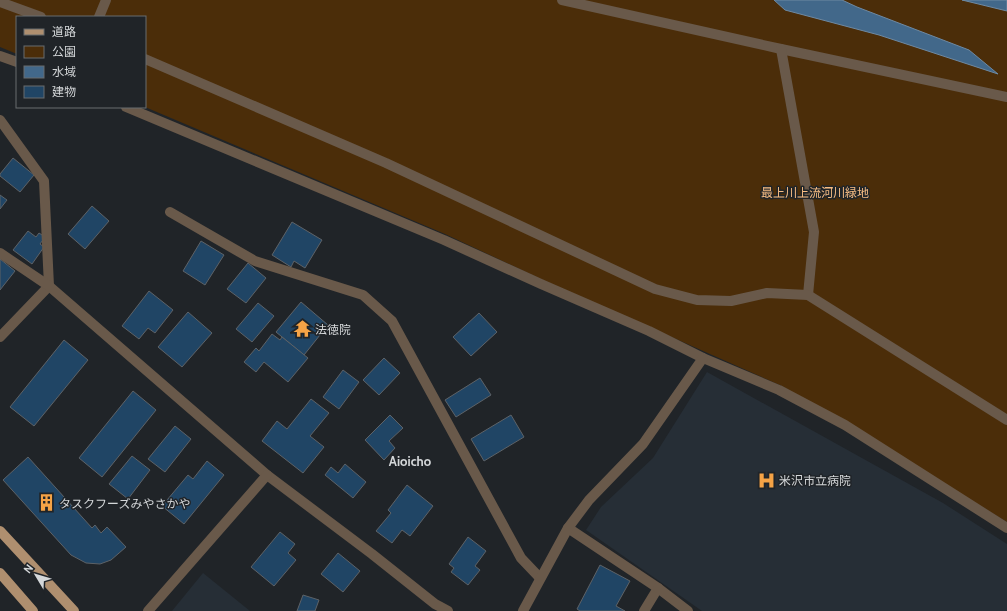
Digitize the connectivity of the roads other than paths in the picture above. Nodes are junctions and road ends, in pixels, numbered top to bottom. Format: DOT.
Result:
graph roads {
  1 [pos="106,0"];
  2 [pos="562,0"];
  3 [pos="0,2"];
  4 [pos="38,16"];
  5 [pos="99,16"];
  6 [pos="781,49"];
  7 [pos="0,56"];
  8 [pos="146,59"];
  9 [pos="16,62"];
  10 [pos="1007,97"];
  11 [pos="128,108"];
  12 [pos="0,120"];
  13 [pos="170,212"];
  14 [pos="0,253"];
  15 [pos="49,286"];
  16 [pos="808,296"];
  17 [pos="0,336"];
  18 [pos="703,358"];
  19 [pos="1007,420"];
  20 [pos="267,475"];
  21 [pos="568,528"];
  22 [pos="1007,528"];
  23 [pos="0,530"];
  24 [pos="0,573"];
  25 [pos="540,578"];
  26 [pos="658,588"];
  27 [pos="34,611"];
  28 [pos="74,611"];
  29 [pos="148,611"];
  30 [pos="448,611"];
  31 [pos="523,611"];
  32 [pos="644,611"];
  33 [pos="688,611"];
  1 -- 5 [label="street"];
  2 -- 6 [label="street"];
  3 -- 4 [label="street"];
  6 -- 10 [label="street"];
  6 -- 16 [label="street"];
  7 -- 9 [label="street"];
  8 -- 16 [label="street"];
  11 -- 18 [label="street"];
  12 -- 15 [label="street"];
  13 -- 25 [label="street"];
  14 -- 15 [label="street"];
  15 -- 17 [label="street"];
  15 -- 20 [label="street"];
  16 -- 19 [label="street"];
  18 -- 21 [label="street"];
  18 -- 22 [label="street"];
  20 -- 29 [label="street"];
  20 -- 30 [label="street"];
  21 -- 25 [label="street"];
  21 -- 26 [label="street"];
  23 -- 28 [label="main road"];
  24 -- 27 [label="main road"];
  25 -- 31 [label="street"];
  26 -- 32 [label="street"];
  26 -- 33 [label="street"];
}
